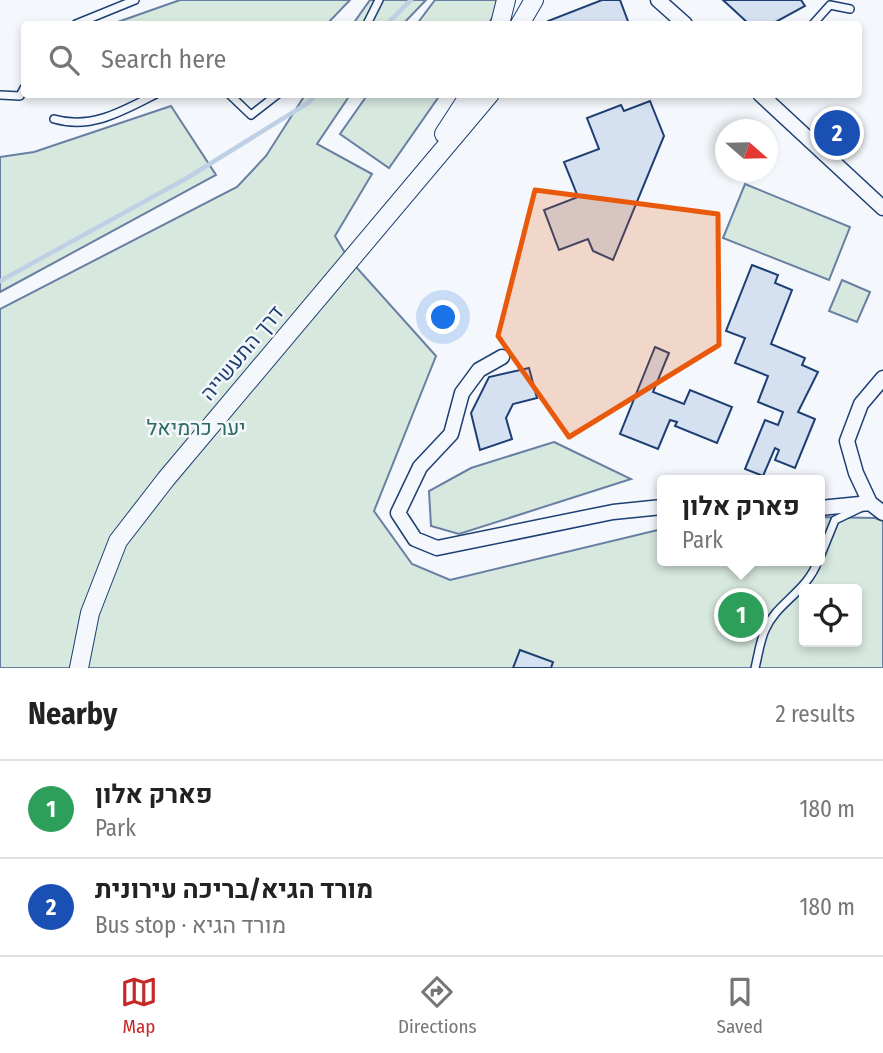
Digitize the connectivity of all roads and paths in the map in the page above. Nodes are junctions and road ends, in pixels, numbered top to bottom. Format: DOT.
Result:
graph roads {
  1 [pos="135,0"];
  2 [pos="379,0"];
  3 [pos="506,0"];
  4 [pos="534,0"];
  5 [pos="658,0"];
  6 [pos="850,9"];
  7 [pos="83,21"];
  8 [pos="368,21"];
  9 [pos="501,21"];
  10 [pos="522,21"];
  11 [pos="682,21"];
  12 [pos="816,21"];
  13 [pos="21,94"];
  14 [pos="0,95"];
  15 [pos="148,98"];
  16 [pos="233,98"];
  17 [pos="273,98"];
  18 [pos="467,98"];
  19 [pos="487,98"];
  20 [pos="764,98"];
  21 [pos="54,119"];
  22 [pos="409,190"];
  23 [pos="883,208"];
  24 [pos="502,357"];
  25 [pos="883,378"];
  26 [pos="870,503"];
  27 [pos="657,508"];
  28 [pos="825,508"];
  29 [pos="883,513"];
  30 [pos="825,544"];
  31 [pos="816,566"];
  32 [pos="79,668"];
  33 [pos="755,668"];
  1 -- 7 [label="lane"];
  2 -- 8 [label="lane"];
  3 -- 9 [label="street"];
  4 -- 10 [label="street"];
  5 -- 11 [label="street"];
  6 -- 12 [label="lane"];
  13 -- 14 [label="lane"];
  15 -- 21 [label="lane"];
  16 -- 17 [label="lane"];
  18 -- 22 [label="street, דרך התעשייה"];
  19 -- 22 [label="street, דרך התעשייה"];
  20 -- 23 [label="street"];
  22 -- 32 [label="street, דרך התעשייה"];
  24 -- 27 [label="street"];
  25 -- 26 [label="street"];
  26 -- 28 [label="street"];
  26 -- 29 [label="street"];
  26 -- 30 [label="lane"];
  31 -- 33 [label="lane"];
}
